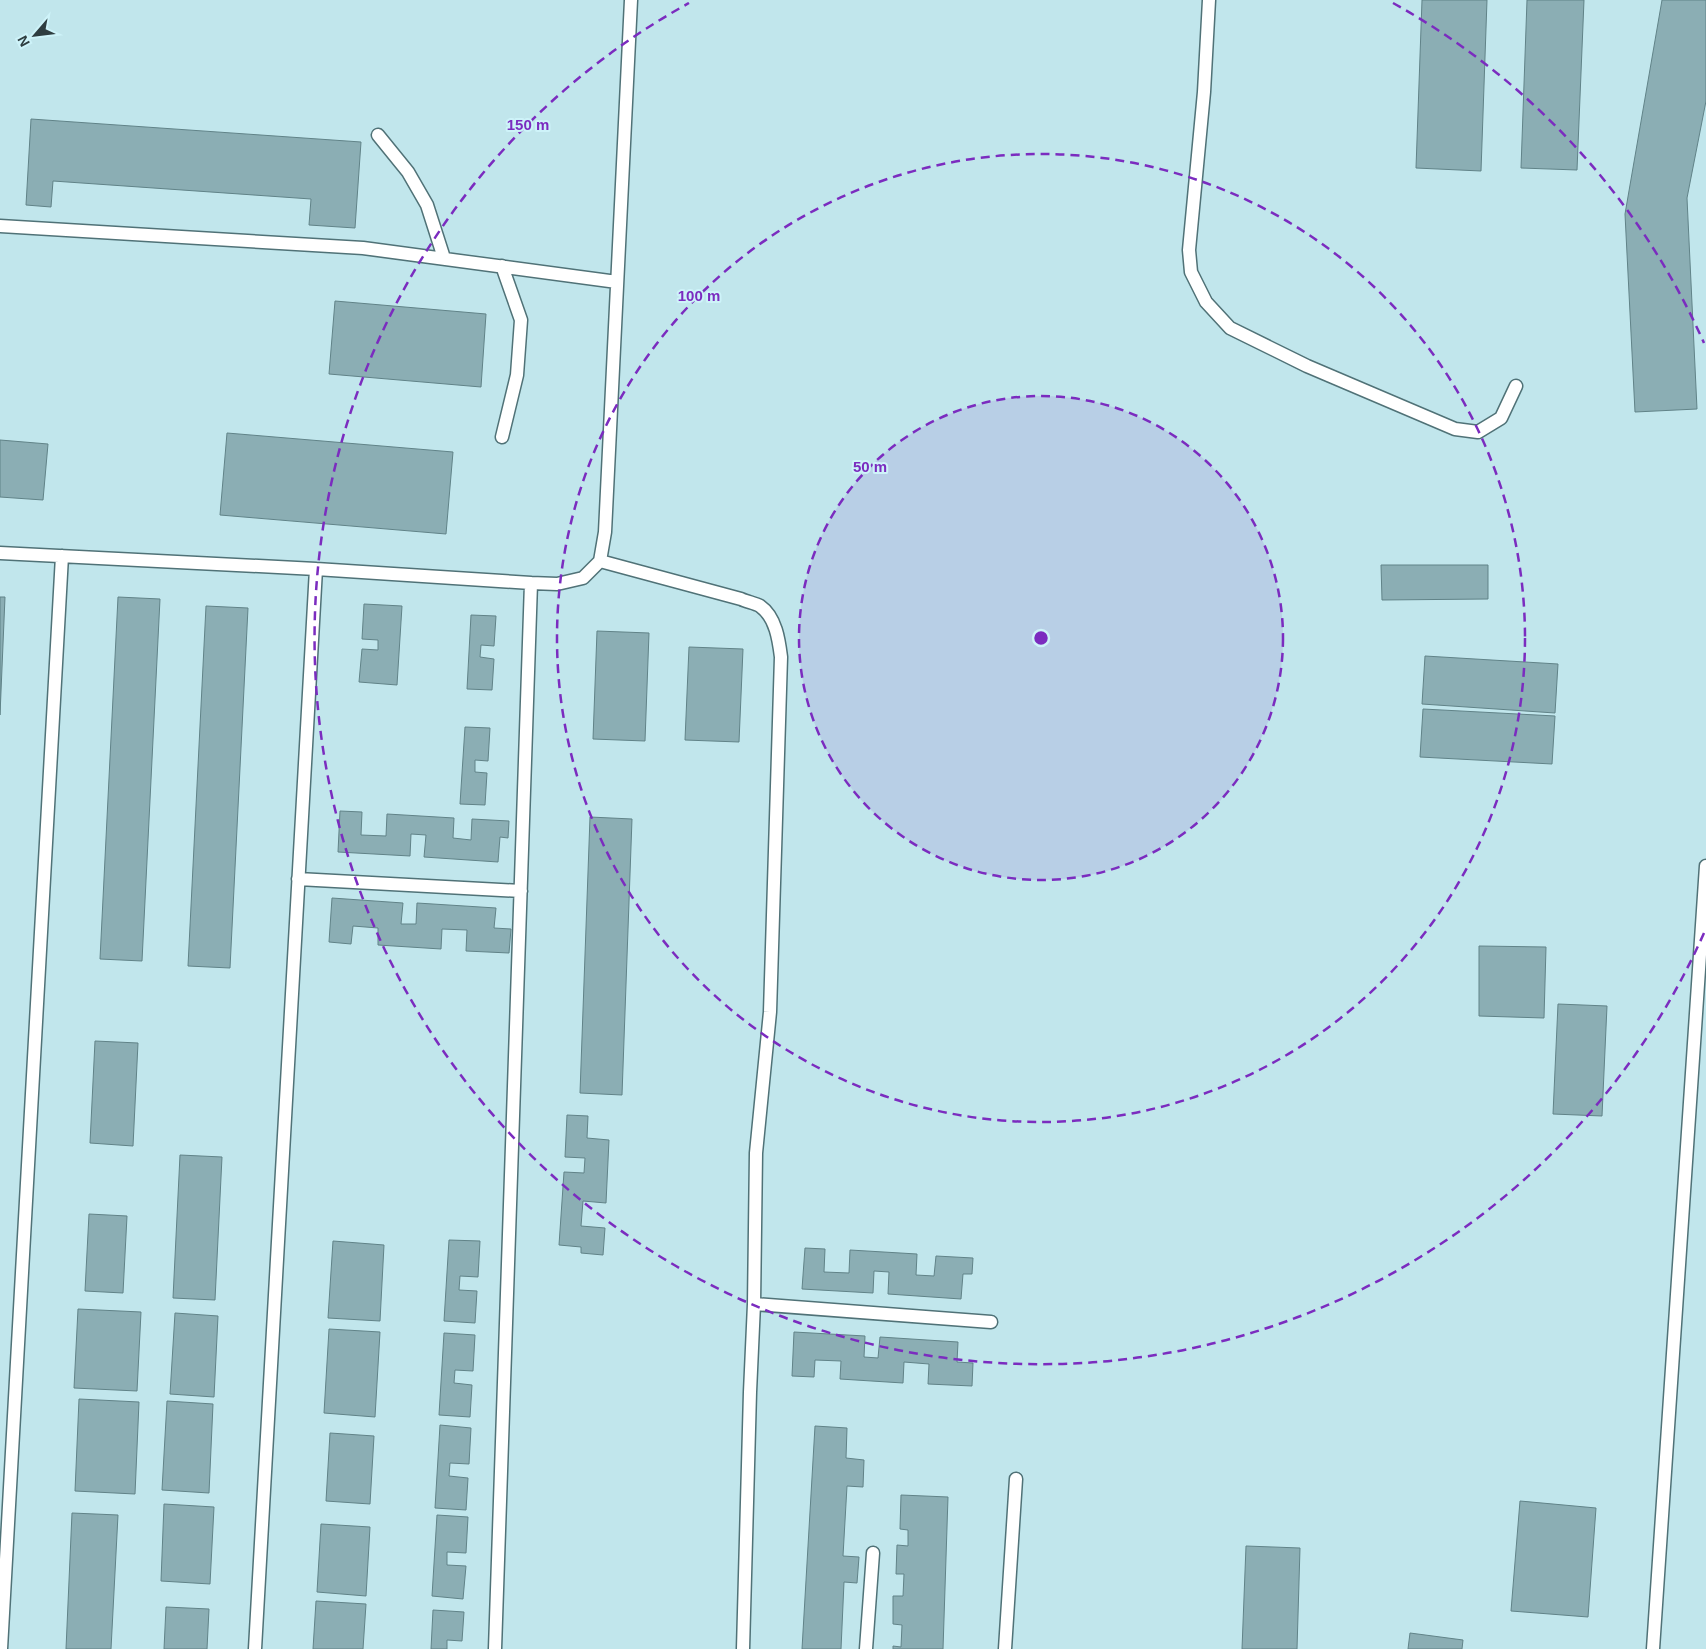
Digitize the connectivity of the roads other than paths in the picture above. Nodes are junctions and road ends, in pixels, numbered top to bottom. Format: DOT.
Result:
graph roads {
  1 [pos="631,0"];
  2 [pos="1208,0"];
  3 [pos="378,135"];
  4 [pos="0,226"];
  5 [pos="444,258"];
  6 [pos="502,266"];
  7 [pos="617,282"];
  8 [pos="1516,386"];
  9 [pos="502,437"];
  10 [pos="0,552"];
  11 [pos="62,556"];
  12 [pos="600,561"];
  13 [pos="316,569"];
  14 [pos="531,583"];
  15 [pos="1706,866"];
  16 [pos="298,879"];
  17 [pos="521,891"];
  18 [pos="754,1304"];
  19 [pos="991,1322"];
  20 [pos="1016,1479"];
  21 [pos="873,1553"];
  22 [pos="1,1649"];
  23 [pos="255,1649"];
  24 [pos="495,1649"];
  25 [pos="743,1649"];
  26 [pos="866,1649"];
  27 [pos="1004,1649"];
  28 [pos="1653,1649"];
  1 -- 7 [label="lane"];
  2 -- 8 [label="lane"];
  3 -- 5 [label="lane"];
  4 -- 5 [label="lane"];
  5 -- 6 [label="lane"];
  6 -- 7 [label="lane"];
  6 -- 9 [label="lane"];
  7 -- 12 [label="lane"];
  10 -- 11 [label="lane"];
  11 -- 13 [label="lane"];
  11 -- 22 [label="lane"];
  12 -- 14 [label="lane"];
  12 -- 18 [label="lane"];
  13 -- 14 [label="lane"];
  13 -- 16 [label="lane"];
  14 -- 17 [label="lane"];
  15 -- 28 [label="lane"];
  16 -- 17 [label="lane"];
  16 -- 23 [label="lane"];
  17 -- 24 [label="lane"];
  18 -- 19 [label="lane"];
  18 -- 25 [label="lane"];
  20 -- 27 [label="lane"];
  21 -- 26 [label="lane"];
}
